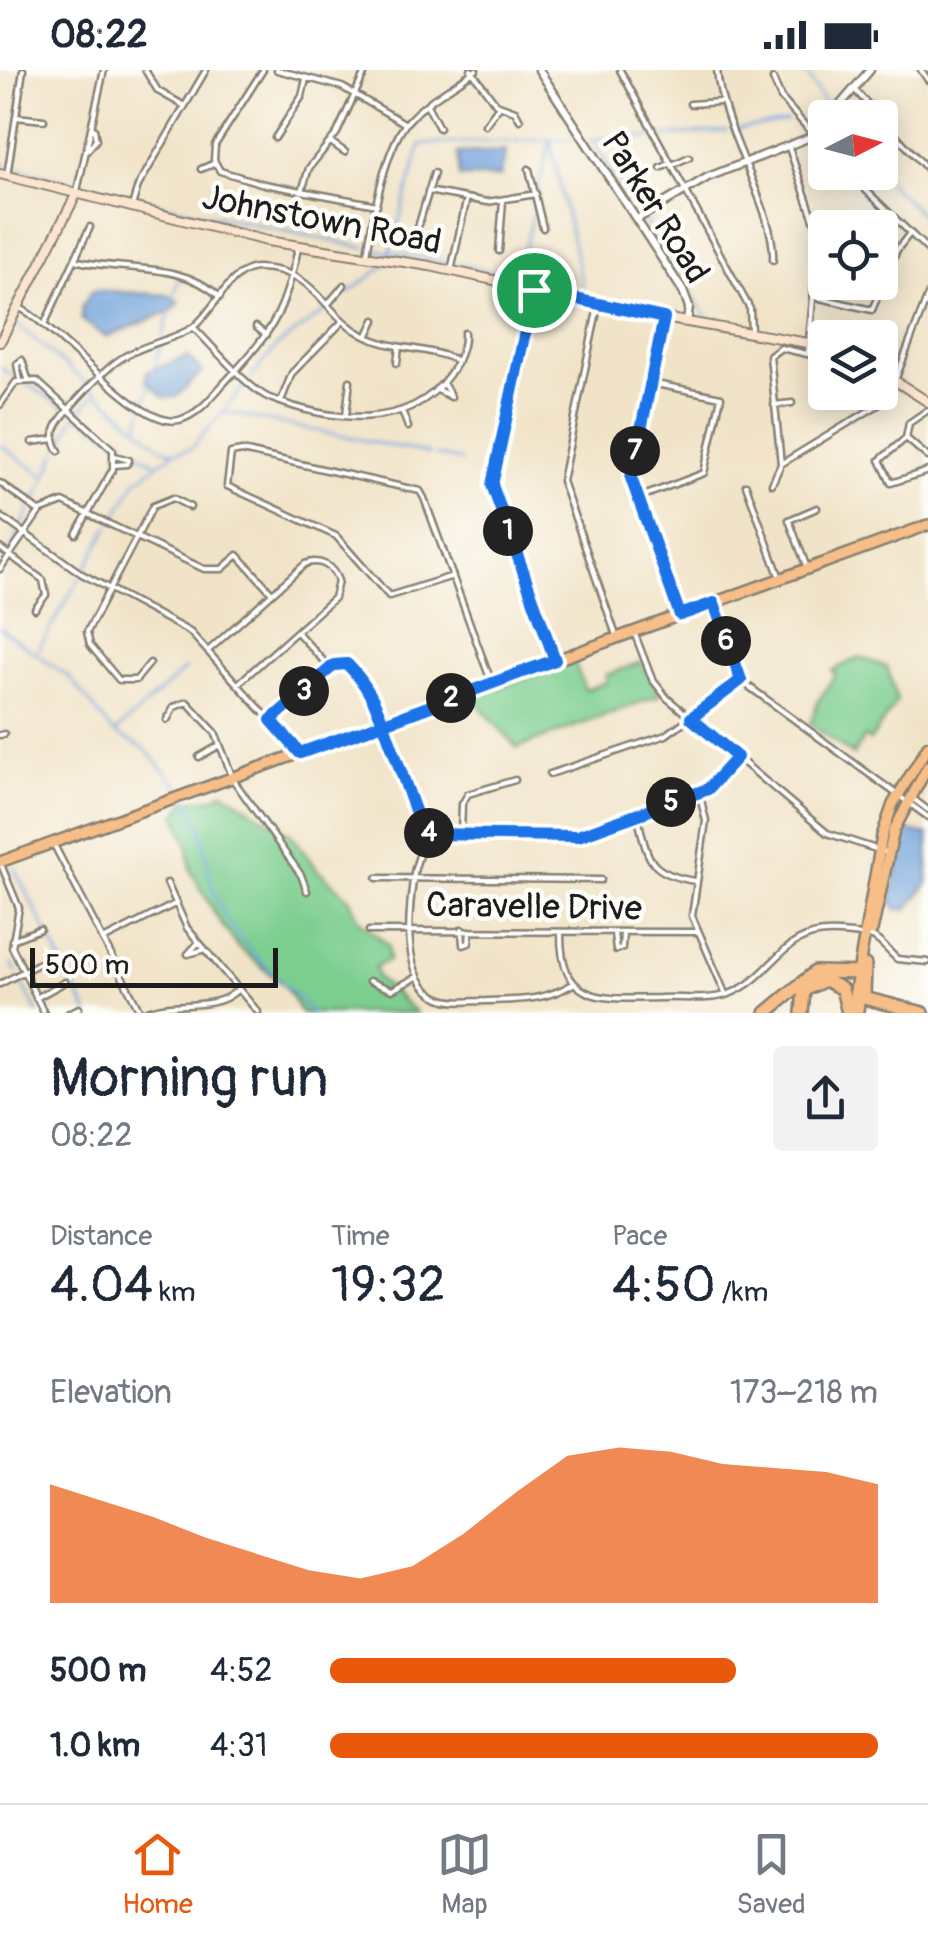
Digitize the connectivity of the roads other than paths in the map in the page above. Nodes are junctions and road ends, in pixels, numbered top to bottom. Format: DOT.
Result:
graph roads {
  1 [pos="23,70"];
  2 [pos="104,70"];
  3 [pos="144,70"];
  4 [pos="206,70"];
  5 [pos="263,70"];
  6 [pos="276,70"];
  7 [pos="366,70"];
  8 [pos="539,70"];
  9 [pos="620,70"];
  10 [pos="717,70"];
  11 [pos="870,70"];
  12 [pos="921,70"];
  13 [pos="473,71"];
  14 [pos="306,78"];
  15 [pos="773,79"];
  16 [pos="928,80"];
  17 [pos="854,89"];
  18 [pos="356,93"];
  19 [pos="844,100"];
  20 [pos="720,102"];
  21 [pos="690,104"];
  22 [pos="183,105"];
  23 [pos="428,105"];
  24 [pos="499,106"];
  25 [pos="16,117"];
  26 [pos="44,120"];
  27 [pos="520,120"];
  28 [pos="406,125"];
  29 [pos="485,125"];
  30 [pos="808,127"];
  31 [pos="439,128"];
  32 [pos="808,137"];
  33 [pos="275,138"];
  34 [pos="332,142"];
  35 [pos="788,146"];
  36 [pos="345,152"];
  37 [pos="689,156"];
  38 [pos="215,163"];
  39 [pos="672,164"];
  40 [pos="742,164"];
  41 [pos="662,168"];
  42 [pos="201,169"];
  43 [pos="529,169"];
  44 [pos="928,170"];
  45 [pos="434,172"];
  46 [pos="3,175"];
  47 [pos="685,189"];
  48 [pos="428,190"];
  49 [pos="866,190"];
  50 [pos="302,191"];
  51 [pos="536,194"];
  52 [pos="76,195"];
  53 [pos="467,200"];
  54 [pos="502,201"];
  55 [pos="376,205"];
  56 [pos="132,206"];
  57 [pos="811,210"];
  58 [pos="162,216"];
  59 [pos="636,219"];
  60 [pos="90,227"];
  61 [pos="543,228"];
  62 [pos="910,233"];
  63 [pos="416,234"];
  64 [pos="298,248"];
  65 [pos="898,248"];
  66 [pos="499,250"];
  67 [pos="928,250"];
  68 [pos="366,257"];
  69 [pos="78,260"];
  70 [pos="772,260"];
  71 [pos="452,270"];
  72 [pos="292,275"];
  73 [pos="344,285"];
  74 [pos="534,290"];
  75 [pos="928,295"];
  76 [pos="220,297"];
  77 [pos="829,300"];
  78 [pos="876,300"];
  79 [pos="328,304"];
  80 [pos="599,304"];
  81 [pos="18,307"];
  82 [pos="664,318"];
  83 [pos="376,320"];
  84 [pos="343,321"];
  85 [pos="686,322"];
  86 [pos="45,323"];
  87 [pos="193,327"];
  88 [pos="256,327"];
  89 [pos="751,331"];
  90 [pos="464,332"];
  91 [pos="266,335"];
  92 [pos="367,337"];
  93 [pos="808,341"];
  94 [pos="0,342"];
  95 [pos="399,347"];
  96 [pos="808,352"];
  97 [pos="458,361"];
  98 [pos="397,363"];
  99 [pos="237,369"];
  100 [pos="898,370"];
  101 [pos="102,374"];
  102 [pos="28,379"];
  103 [pos="20,380"];
  104 [pos="350,380"];
  105 [pos="443,383"];
  106 [pos="650,383"];
  107 [pos="898,383"];
  108 [pos="436,390"];
  109 [pos="281,401"];
  110 [pos="928,402"];
  111 [pos="792,403"];
  112 [pos="0,405"];
  113 [pos="774,405"];
  114 [pos="71,410"];
  115 [pos="874,410"];
  116 [pos="928,410"];
  117 [pos="402,411"];
  118 [pos="346,415"];
  119 [pos="408,428"];
  120 [pos="906,438"];
  121 [pos="54,439"];
  122 [pos="32,442"];
  123 [pos="60,451"];
  124 [pos="115,456"];
  125 [pos="928,456"];
  126 [pos="115,464"];
  127 [pos="781,464"];
  128 [pos="928,471"];
  129 [pos="0,483"];
  130 [pos="746,484"];
  131 [pos="772,484"];
  132 [pos="638,498"];
  133 [pos="190,507"];
  134 [pos="818,508"];
  135 [pos="40,512"];
  136 [pos="87,513"];
  137 [pos="0,516"];
  138 [pos="928,524"];
  139 [pos="26,532"];
  140 [pos="76,534"];
  141 [pos="135,538"];
  142 [pos="0,548"];
  143 [pos="10,554"];
  144 [pos="807,568"];
  145 [pos="0,570"];
  146 [pos="208,570"];
  147 [pos="453,576"];
  148 [pos="207,578"];
  149 [pos="780,578"];
  150 [pos="108,589"];
  151 [pos="272,594"];
  152 [pos="714,603"];
  153 [pos="35,609"];
  154 [pos="680,615"];
  155 [pos="297,632"];
  156 [pos="634,632"];
  157 [pos="617,638"];
  158 [pos="209,650"];
  159 [pos="555,660"];
  160 [pos="150,663"];
  161 [pos="330,668"];
  162 [pos="741,680"];
  163 [pos="239,683"];
  164 [pos="492,684"];
  165 [pos="691,718"];
  166 [pos="167,720"];
  167 [pos="271,720"];
  168 [pos="384,723"];
  169 [pos="220,745"];
  170 [pos="928,746"];
  171 [pos="300,753"];
  172 [pos="199,757"];
  173 [pos="737,757"];
  174 [pos="928,766"];
  175 [pos="550,774"];
  176 [pos="232,778"];
  177 [pos="515,780"];
  178 [pos="699,792"];
  179 [pos="901,795"];
  180 [pos="928,810"];
  181 [pos="637,814"];
  182 [pos="928,817"];
  183 [pos="422,834"];
  184 [pos="461,834"];
  185 [pos="53,843"];
  186 [pos="883,852"];
  187 [pos="0,862"];
  188 [pos="414,876"];
  189 [pos="377,878"];
  190 [pos="601,880"];
  191 [pos="697,881"];
  192 [pos="167,882"];
  193 [pos="306,891"];
  194 [pos="177,903"];
  195 [pos="412,928"];
  196 [pos="40,929"];
  197 [pos="462,929"];
  198 [pos="470,929"];
  199 [pos="370,931"];
  200 [pos="561,932"];
  201 [pos="696,932"];
  202 [pos="614,933"];
  203 [pos="623,933"];
  204 [pos="868,935"];
  205 [pos="11,940"];
  206 [pos="103,940"];
  207 [pos="198,943"];
  208 [pos="203,950"];
  209 [pos="53,956"];
  210 [pos="928,962"];
  211 [pos="862,970"];
  212 [pos="22,971"];
  213 [pos="418,977"];
  214 [pos="369,981"];
  215 [pos="65,982"];
  216 [pos="0,984"];
  217 [pos="574,984"];
  218 [pos="236,991"];
  219 [pos="726,994"];
  220 [pos="36,998"];
  221 [pos="79,1008"];
  222 [pos="258,1012"];
  223 [pos="44,1013"];
  224 [pos="69,1013"];
  225 [pos="142,1013"];
  226 [pos="766,1013"];
  227 [pos="802,1013"];
  228 [pos="852,1013"];
  229 [pos="923,1013"];
  1 -- 25 [label="street"];
  2 -- 52 [label="street"];
  3 -- 22 [label="street"];
  4 -- 22 [label="street"];
  5 -- 38 [label="street"];
  6 -- 14 [label="street"];
  7 -- 18 [label="street"];
  8 -- 59 [label="street, Parker Road"];
  9 -- 39 [label="street"];
  10 -- 20 [label="street"];
  11 -- 17 [label="street"];
  12 -- 16 [label="street"];
  13 -- 23 [label="street"];
  13 -- 24 [label="street"];
  14 -- 18 [label="street"];
  14 -- 33 [label="street"];
  15 -- 30 [label="street"];
  17 -- 19 [label="street"];
  17 -- 44 [label="street"];
  18 -- 28 [label="street"];
  18 -- 34 [label="street"];
  20 -- 21 [label="street"];
  20 -- 40 [label="street"];
  22 -- 56 [label="street"];
  23 -- 28 [label="street"];
  23 -- 31 [label="street"];
  24 -- 27 [label="street"];
  24 -- 29 [label="street"];
  25 -- 26 [label="street"];
  25 -- 46 [label="street"];
  28 -- 55 [label="street"];
  32 -- 35 [label="street"];
  34 -- 36 [label="street"];
  34 -- 50 [label="street"];
  35 -- 40 [label="street"];
  35 -- 57 [label="street"];
  37 -- 39 [label="street"];
  38 -- 42 [label="street"];
  38 -- 50 [label="street"];
  39 -- 41 [label="street"];
  39 -- 47 [label="street"];
  40 -- 47 [label="street"];
  40 -- 70 [label="street"];
  43 -- 51 [label="street"];
  45 -- 48 [label="street"];
  46 -- 52 [label="main road, Johnstown Road"];
  47 -- 59 [label="street"];
  47 -- 89 [label="street"];
  48 -- 53 [label="street"];
  48 -- 63 [label="street"];
  49 -- 62 [label="street"];
  50 -- 55 [label="street"];
  51 -- 54 [label="street"];
  51 -- 61 [label="street"];
  52 -- 56 [label="main road, Johnstown Road"];
  52 -- 58 [label="main road, Johnstown Road"];
  52 -- 81 [label="main road"];
  53 -- 54 [label="street"];
  53 -- 71 [label="street"];
  54 -- 66 [label="street"];
  55 -- 68 [label="street"];
  56 -- 58 [label="main road, Johnstown Road"];
  58 -- 64 [label="main road, Johnstown Road"];
  59 -- 85 [label="street, Parker Road"];
  60 -- 69 [label="street"];
  62 -- 65 [label="street"];
  62 -- 67 [label="street"];
  64 -- 68 [label="main road, Johnstown Road"];
  64 -- 72 [label="street"];
  68 -- 71 [label="main road, Johnstown Road"];
  69 -- 76 [label="street"];
  69 -- 86 [label="street"];
  71 -- 74 [label="main road, Johnstown Road"];
  72 -- 76 [label="street"];
  72 -- 79 [label="street"];
  72 -- 91 [label="street"];
  73 -- 79 [label="street"];
  74 -- 80 [label="main road, Johnstown Road"];
  74 -- 159 [label="street"];
  75 -- 100 [label="street"];
  76 -- 87 [label="street"];
  77 -- 78 [label="street"];
  79 -- 84 [label="street"];
  80 -- 82 [label="main road, Johnstown Road"];
  80 -- 157 [label="street"];
  81 -- 86 [label="street"];
  81 -- 94 [label="main road"];
  82 -- 85 [label="main road, Johnstown Road"];
  82 -- 106 [label="street"];
  83 -- 92 [label="street"];
  84 -- 92 [label="street"];
  84 -- 109 [label="street"];
  85 -- 89 [label="main road, Johnstown Road"];
  86 -- 101 [label="street"];
  87 -- 99 [label="street"];
  87 -- 101 [label="street"];
  88 -- 91 [label="street"];
  89 -- 93 [label="main road, Johnstown Road"];
  90 -- 97 [label="street"];
  91 -- 99 [label="street"];
  92 -- 95 [label="street"];
  95 -- 97 [label="street"];
  95 -- 98 [label="street"];
  96 -- 113 [label="street"];
  97 -- 105 [label="street"];
  99 -- 101 [label="street"];
  99 -- 109 [label="street"];
  101 -- 114 [label="street"];
  102 -- 103 [label="street"];
  102 -- 103 [label="street"];
  102 -- 114 [label="street"];
  103 -- 112 [label="street"];
  104 -- 118 [label="street"];
  105 -- 108 [label="street"];
  105 -- 108 [label="street"];
  106 -- 132 [label="street"];
  106 -- 132 [label="street"];
  107 -- 110 [label="main road"];
  108 -- 117 [label="street"];
  109 -- 118 [label="street"];
  111 -- 113 [label="street"];
  113 -- 127 [label="street"];
  114 -- 121 [label="street"];
  114 -- 124 [label="street"];
  115 -- 127 [label="street"];
  116 -- 120 [label="street"];
  117 -- 118 [label="street"];
  117 -- 119 [label="street"];
  120 -- 125 [label="street"];
  120 -- 128 [label="street"];
  121 -- 122 [label="street"];
  121 -- 123 [label="street"];
  124 -- 126 [label="street"];
  124 -- 126 [label="street"];
  126 -- 136 [label="street"];
  127 -- 131 [label="street"];
  129 -- 135 [label="street"];
  130 -- 149 [label="street"];
  132 -- 154 [label="street"];
  133 -- 141 [label="street"];
  134 -- 144 [label="street"];
  135 -- 136 [label="street"];
  135 -- 139 [label="street"];
  136 -- 140 [label="street"];
  136 -- 141 [label="street"];
  137 -- 139 [label="street"];
  138 -- 144 [label="main road"];
  139 -- 143 [label="street"];
  139 -- 150 [label="street"];
  141 -- 146 [label="street"];
  141 -- 150 [label="street"];
  142 -- 143 [label="street"];
  143 -- 145 [label="street"];
  143 -- 153 [label="street"];
  144 -- 149 [label="main road"];
  146 -- 148 [label="street"];
  146 -- 151 [label="street"];
  147 -- 147 [label="street"];
  147 -- 164 [label="street"];
  149 -- 152 [label="main road"];
  150 -- 158 [label="street"];
  150 -- 160 [label="street"];
  151 -- 155 [label="street"];
  151 -- 158 [label="street"];
  152 -- 154 [label="main road"];
  152 -- 162 [label="street"];
  154 -- 156 [label="main road"];
  155 -- 161 [label="street"];
  155 -- 163 [label="street"];
  156 -- 157 [label="main road"];
  156 -- 165 [label="street"];
  157 -- 159 [label="main road"];
  158 -- 163 [label="street"];
  159 -- 164 [label="main road"];
  161 -- 167 [label="street"];
  161 -- 168 [label="street"];
  162 -- 165 [label="street"];
  162 -- 179 [label="street"];
  163 -- 167 [label="street"];
  164 -- 168 [label="main road"];
  165 -- 173 [label="street"];
  165 -- 175 [label="street"];
  166 -- 169 [label="street"];
  167 -- 171 [label="street"];
  168 -- 171 [label="main road"];
  168 -- 183 [label="street"];
  169 -- 172 [label="street"];
  169 -- 176 [label="street"];
  170 -- 179 [label="main road"];
  171 -- 176 [label="main road"];
  173 -- 178 [label="street"];
  173 -- 186 [label="street"];
  174 -- 179 [label="main road"];
  176 -- 185 [label="main road"];
  176 -- 193 [label="street"];
  177 -- 184 [label="street"];
  178 -- 181 [label="street"];
  178 -- 191 [label="street"];
  179 -- 180 [label="street"];
  179 -- 182 [label="street"];
  179 -- 186 [label="main road"];
  181 -- 184 [label="street"];
  181 -- 191 [label="street"];
  183 -- 184 [label="street"];
  183 -- 188 [label="street"];
  185 -- 187 [label="main road"];
  185 -- 206 [label="street"];
  186 -- 204 [label="main road"];
  187 -- 205 [label="street"];
  188 -- 189 [label="street"];
  188 -- 190 [label="street"];
  188 -- 195 [label="street"];
  191 -- 201 [label="street"];
  192 -- 194 [label="street"];
  194 -- 206 [label="street"];
  194 -- 207 [label="street"];
  195 -- 197 [label="street, Caravelle Drive"];
  195 -- 199 [label="street, Caravelle Drive"];
  195 -- 213 [label="street"];
  196 -- 205 [label="street"];
  197 -- 198 [label="street, Caravelle Drive"];
  197 -- 198 [label="street"];
  198 -- 200 [label="street, Caravelle Drive"];
  200 -- 202 [label="street, Caravelle Drive"];
  200 -- 217 [label="street"];
  201 -- 203 [label="street, Caravelle Drive"];
  201 -- 219 [label="street"];
  202 -- 203 [label="street, Caravelle Drive"];
  202 -- 203 [label="street"];
  204 -- 210 [label="street"];
  204 -- 211 [label="main road"];
  204 -- 219 [label="street"];
  205 -- 212 [label="street"];
  206 -- 225 [label="street"];
  207 -- 208 [label="street"];
  207 -- 208 [label="street"];
  208 -- 218 [label="street"];
  209 -- 212 [label="street"];
  211 -- 226 [label="highway"];
  211 -- 228 [label="highway"];
  211 -- 229 [label="highway"];
  212 -- 216 [label="street"];
  212 -- 220 [label="street"];
  213 -- 214 [label="street"];
  213 -- 217 [label="street"];
  215 -- 220 [label="street"];
  217 -- 219 [label="street"];
  218 -- 222 [label="street"];
  218 -- 225 [label="street"];
  220 -- 223 [label="street"];
  221 -- 224 [label="street"];
  227 -- 228 [label="highway"];
}
